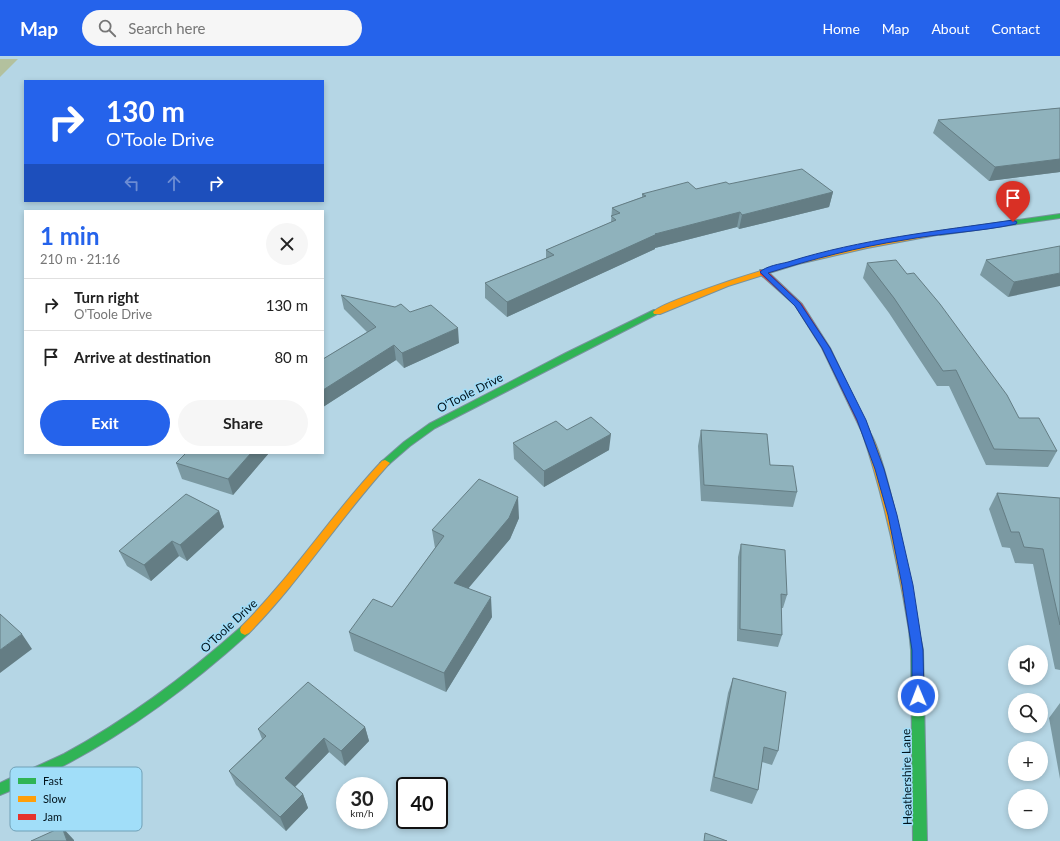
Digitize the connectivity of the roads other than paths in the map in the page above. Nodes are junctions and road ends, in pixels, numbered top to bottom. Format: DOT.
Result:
graph roads {
  1 [pos="1060,216"];
  2 [pos="763,272"];
  3 [pos="46,767"];
  4 [pos="10,784"];
  5 [pos="0,789"];
  6 [pos="920,841"];
  1 -- 2 [label="street, O'Toole Drive"];
  2 -- 3 [label="street, O'Toole Drive"];
  2 -- 6 [label="street, Heathershire Lane"];
  4 -- 5 [label="street, O'Toole Drive"];
}
